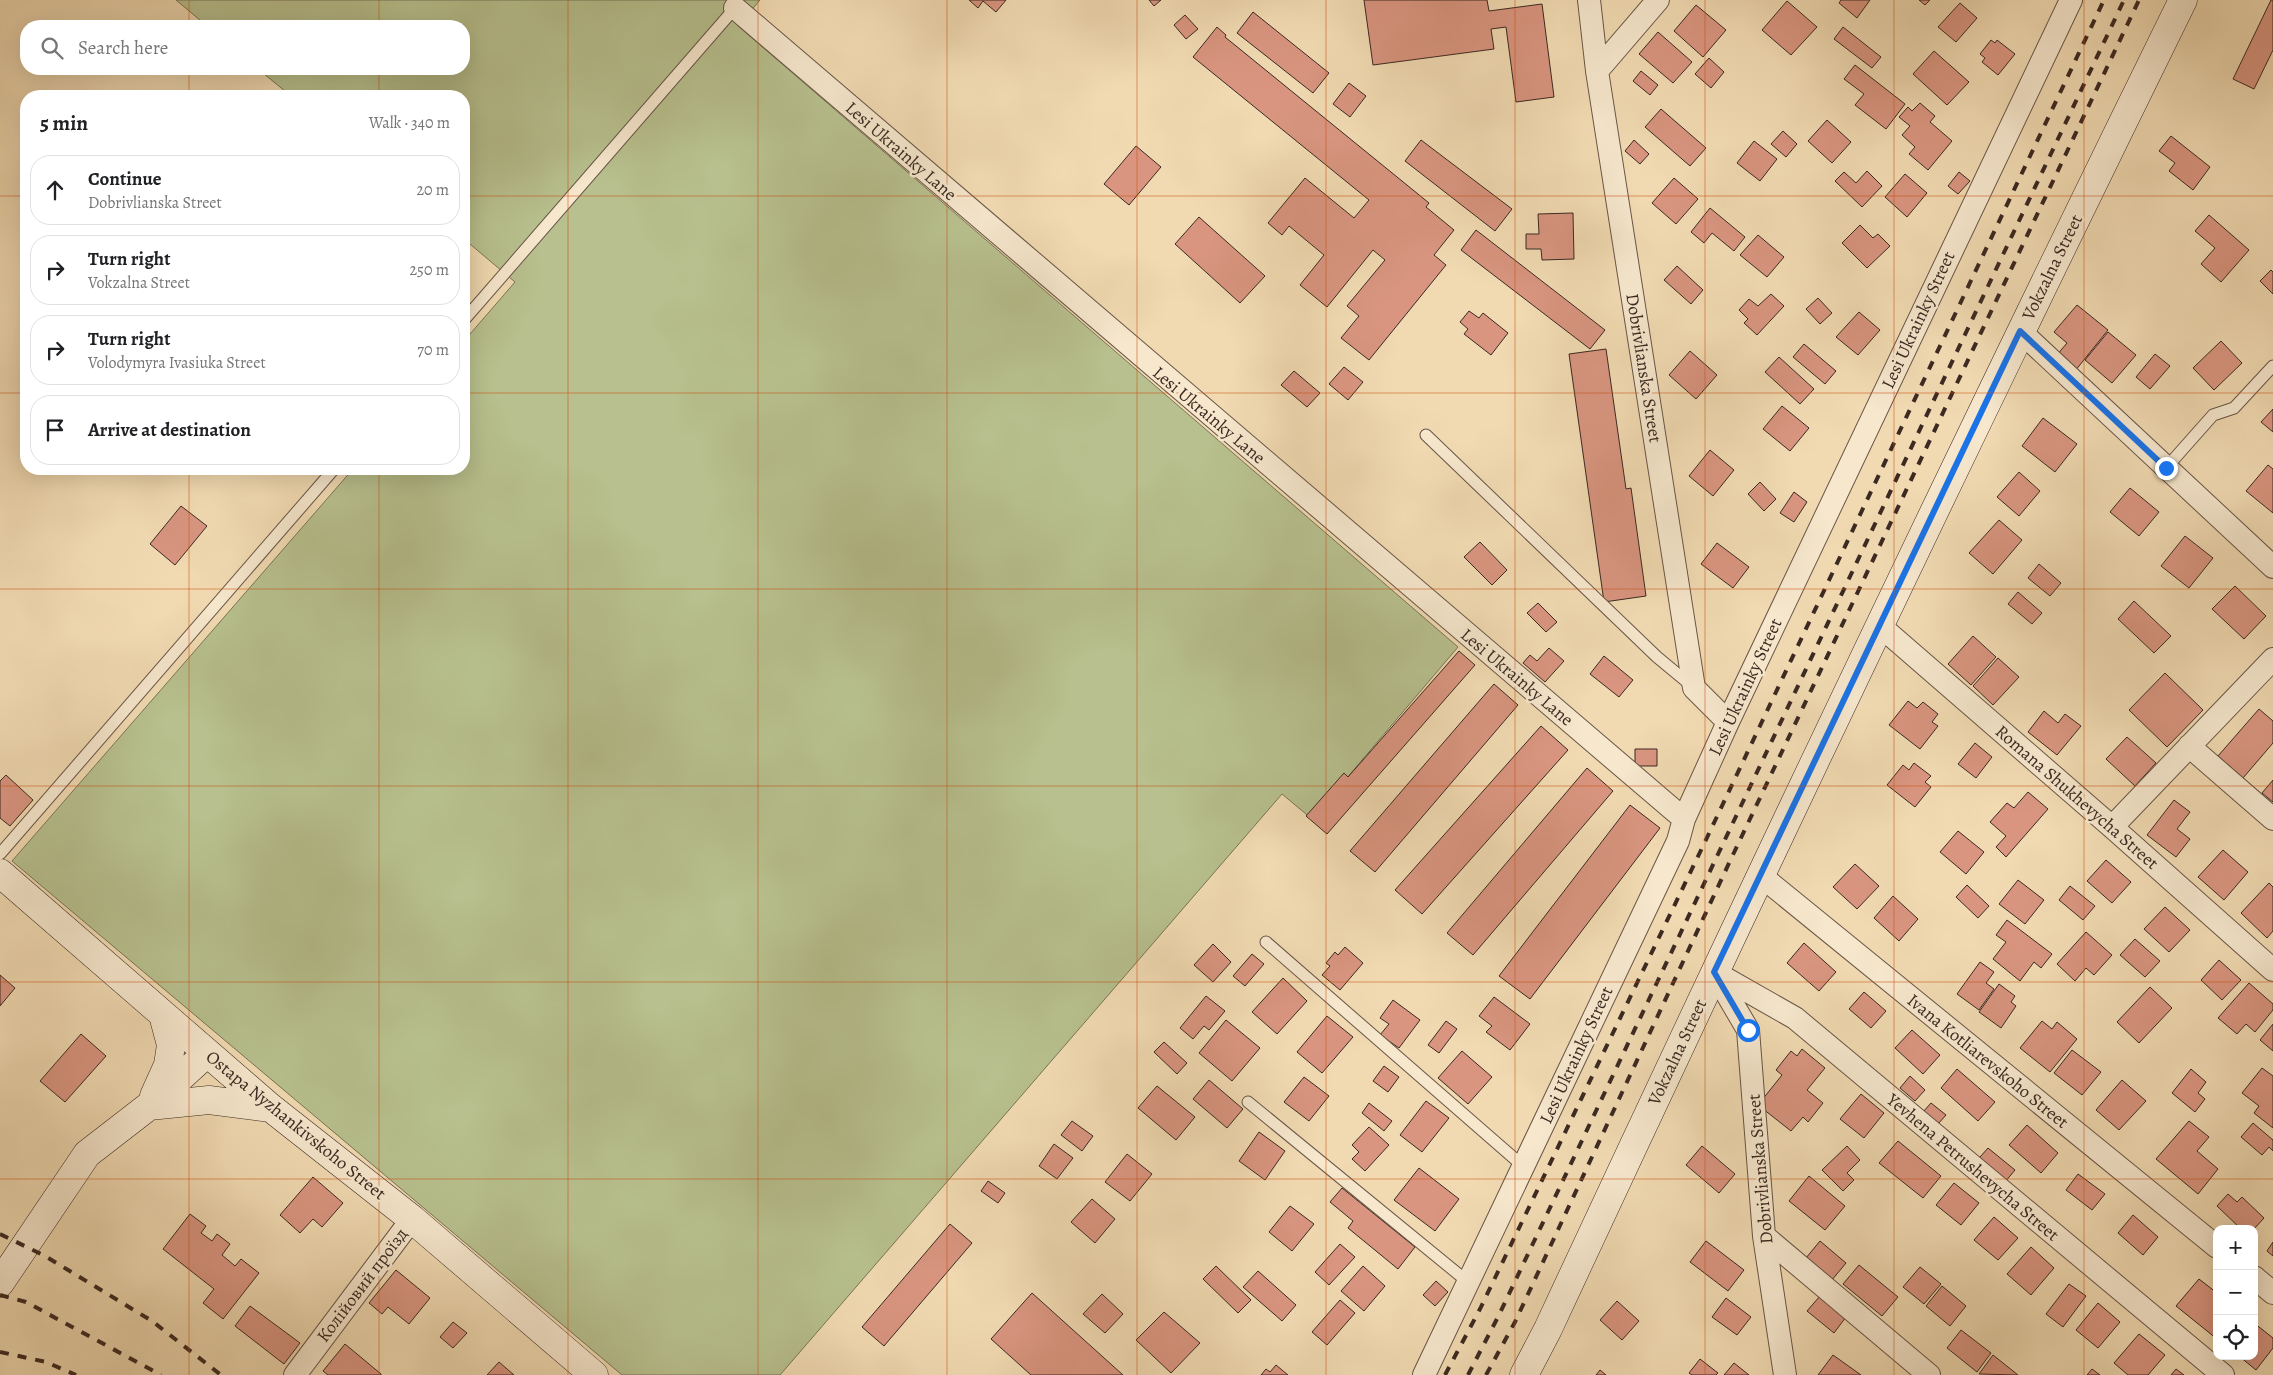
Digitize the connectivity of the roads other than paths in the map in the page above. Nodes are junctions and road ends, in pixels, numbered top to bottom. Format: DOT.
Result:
graph roads {
  1 [pos="1589,0"];
  2 [pos="1658,0"];
  3 [pos="2071,0"];
  4 [pos="2183,0"];
  5 [pos="736,8"];
  6 [pos="1597,71"];
  7 [pos="470,313"];
  8 [pos="2020,331"];
  9 [pos="2273,366"];
  10 [pos="1426,435"];
  11 [pos="2166,468"];
  12 [pos="329,475"];
  13 [pos="2273,567"];
  14 [pos="1879,625"];
  15 [pos="2273,659"];
  16 [pos="1694,688"];
  17 [pos="1728,722"];
  18 [pos="2189,746"];
  19 [pos="1684,819"];
  20 [pos="2273,819"];
  21 [pos="2112,827"];
  22 [pos="0,854"];
  23 [pos="0,873"];
  24 [pos="1760,875"];
  25 [pos="1266,942"];
  26 [pos="2273,970"];
  27 [pos="1714,972"];
  28 [pos="163,1015"];
  29 [pos="207,1053"];
  30 [pos="1248,1102"];
  31 [pos="150,1106"];
  32 [pos="270,1108"];
  33 [pos="1523,1166"];
  34 [pos="412,1219"];
  35 [pos="1764,1236"];
  36 [pos="2213,1244"];
  37 [pos="2258,1281"];
  38 [pos="1468,1282"];
  39 [pos="0,1283"];
  40 [pos="2273,1293"];
  41 [pos="295,1375"];
  42 [pos="594,1375"];
  43 [pos="1424,1375"];
  44 [pos="1524,1375"];
  45 [pos="1785,1375"];
  46 [pos="1929,1375"];
  47 [pos="2222,1375"];
  1 -- 6 [label="street, Dobrivlianska Street"];
  2 -- 6 [label="street"];
  3 -- 17 [label="street, Lesi Ukrainky Street"];
  4 -- 8 [label="street, Vokzalna Street"];
  5 -- 7 [label="lane"];
  5 -- 19 [label="street, Lesi Ukrainky Lane"];
  6 -- 16 [label="street, Dobrivlianska Street"];
  8 -- 11 [label="street"];
  8 -- 14 [label="street, Vokzalna Street"];
  9 -- 11 [label="lane"];
  10 -- 16 [label="lane"];
  11 -- 13 [label="street"];
  12 -- 22 [label="lane"];
  14 -- 21 [label="street, Romana Shukhevycha Street"];
  14 -- 24 [label="street, Vokzalna Street"];
  15 -- 18 [label="street"];
  16 -- 17 [label="street"];
  17 -- 19 [label="street, Lesi Ukrainky Street"];
  18 -- 20 [label="street"];
  18 -- 21 [label="street"];
  19 -- 33 [label="street, Lesi Ukrainky Street"];
  21 -- 26 [label="street, Romana Shukhevycha Street"];
  23 -- 28 [label="street, Ostapa Nyzhankivskoho Street"];
  24 -- 27 [label="street, Vokzalna Street"];
  24 -- 36 [label="street, Ivana Kotliarevskoho Street"];
  25 -- 33 [label="lane"];
  27 -- 35 [label="street, Dobrivlianska Street"];
  27 -- 44 [label="street, Vokzalna Street"];
  27 -- 47 [label="street, Yevhena Petrushevycha Street"];
  28 -- 29 [label="street, Ostapa Nyzhankivskoho Street"];
  28 -- 31 [label="street"];
  29 -- 31 [label="street"];
  29 -- 32 [label="street, Ostapa Nyzhankivskoho Street"];
  30 -- 38 [label="lane"];
  31 -- 32 [label="street"];
  31 -- 39 [label="street"];
  32 -- 34 [label="street, Ostapa Nyzhankivskoho Street"];
  33 -- 38 [label="street, Lesi Ukrainky Street"];
  34 -- 41 [label="street, Колійовий проїзд"];
  34 -- 42 [label="street, Ostapa Nyzhankivskoho Street"];
  35 -- 45 [label="street, Dobrivlianska Street"];
  35 -- 46 [label="street"];
  37 -- 40 [label="street"];
  38 -- 43 [label="street, Lesi Ukrainky Street"];
}
